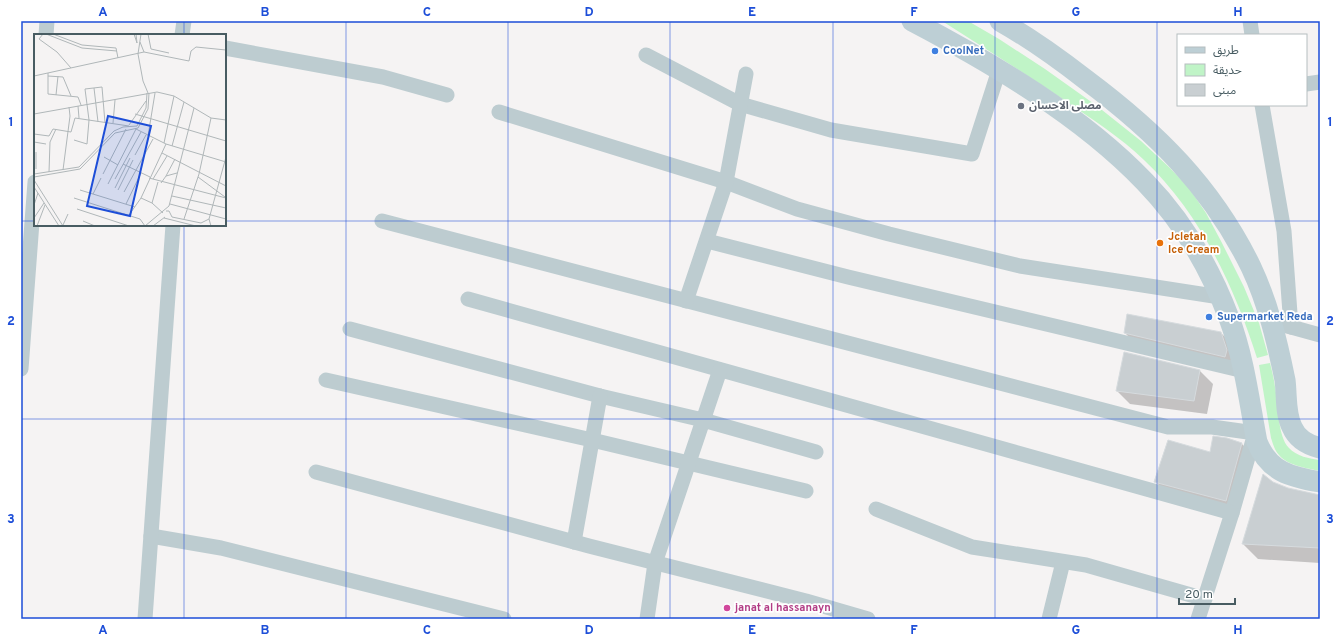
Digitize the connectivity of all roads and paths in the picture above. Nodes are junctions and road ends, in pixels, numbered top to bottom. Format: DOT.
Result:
graph roads {
  1 [pos="47,21"];
  2 [pos="184,21"];
  3 [pos="912,21"];
  4 [pos="1000,21"];
  5 [pos="1250,21"];
  6 [pos="46,34"];
  7 [pos="182,34"];
  8 [pos="1252,34"];
  9 [pos="226,48"];
  10 [pos="646,54"];
  11 [pos="999,70"];
  12 [pos="746,74"];
  13 [pos="1320,82"];
  14 [pos="1307,84"];
  15 [pos="447,95"];
  16 [pos="740,104"];
  17 [pos="1262,106"];
  18 [pos="499,112"];
  19 [pos="726,182"];
  20 [pos="34,195"];
  21 [pos="382,221"];
  22 [pos="173,226"];
  23 [pos="707,241"];
  24 [pos="1220,297"];
  25 [pos="468,298"];
  26 [pos="686,301"];
  27 [pos="1271,322"];
  28 [pos="1291,327"];
  29 [pos="350,329"];
  30 [pos="1320,335"];
  31 [pos="21,369"];
  32 [pos="720,370"];
  33 [pos="1244,372"];
  34 [pos="326,380"];
  35 [pos="600,396"];
  36 [pos="703,420"];
  37 [pos="1255,433"];
  38 [pos="592,440"];
  39 [pos="1320,448"];
  40 [pos="816,452"];
  41 [pos="688,463"];
  42 [pos="316,472"];
  43 [pos="1320,482"];
  44 [pos="806,491"];
  45 [pos="876,509"];
  46 [pos="1232,513"];
  47 [pos="151,536"];
  48 [pos="574,542"];
  49 [pos="655,562"];
  50 [pos="1063,562"];
  51 [pos="1205,599"];
  52 [pos="145,619"];
  53 [pos="504,619"];
  54 [pos="647,619"];
  55 [pos="868,619"];
  56 [pos="1049,619"];
  57 [pos="1198,619"];
  1 -- 6 [label="street"];
  2 -- 7 [label="street"];
  3 -- 11 [label="main road"];
  4 -- 27 [label="main road"];
  5 -- 8 [label="street"];
  9 -- 15 [label="street"];
  10 -- 16 [label="street"];
  11 -- 16 [label="street"];
  11 -- 24 [label="main road"];
  12 -- 16 [label="street"];
  13 -- 14 [label="street"];
  16 -- 19 [label="street"];
  17 -- 28 [label="street"];
  18 -- 19 [label="street"];
  19 -- 23 [label="street"];
  19 -- 24 [label="street"];
  20 -- 31 [label="street"];
  21 -- 26 [label="street"];
  22 -- 47 [label="street"];
  23 -- 26 [label="street"];
  23 -- 33 [label="street"];
  24 -- 33 [label="main road"];
  25 -- 32 [label="street"];
  26 -- 37 [label="street"];
  27 -- 28 [label="street"];
  27 -- 39 [label="main road"];
  28 -- 30 [label="street"];
  29 -- 35 [label="street"];
  32 -- 36 [label="street"];
  32 -- 46 [label="street"];
  33 -- 37 [label="main road"];
  34 -- 38 [label="street"];
  35 -- 36 [label="street"];
  35 -- 38 [label="street"];
  36 -- 40 [label="street"];
  36 -- 41 [label="street"];
  37 -- 43 [label="main road"];
  37 -- 46 [label="street"];
  38 -- 41 [label="street"];
  38 -- 48 [label="street"];
  41 -- 44 [label="street"];
  41 -- 49 [label="street"];
  42 -- 48 [label="street"];
  45 -- 50 [label="street"];
  46 -- 51 [label="street"];
  47 -- 52 [label="street"];
  47 -- 53 [label="street"];
  48 -- 49 [label="street"];
  49 -- 54 [label="street"];
  49 -- 55 [label="street"];
  50 -- 51 [label="street"];
  50 -- 56 [label="street"];
  51 -- 57 [label="street"];
}
